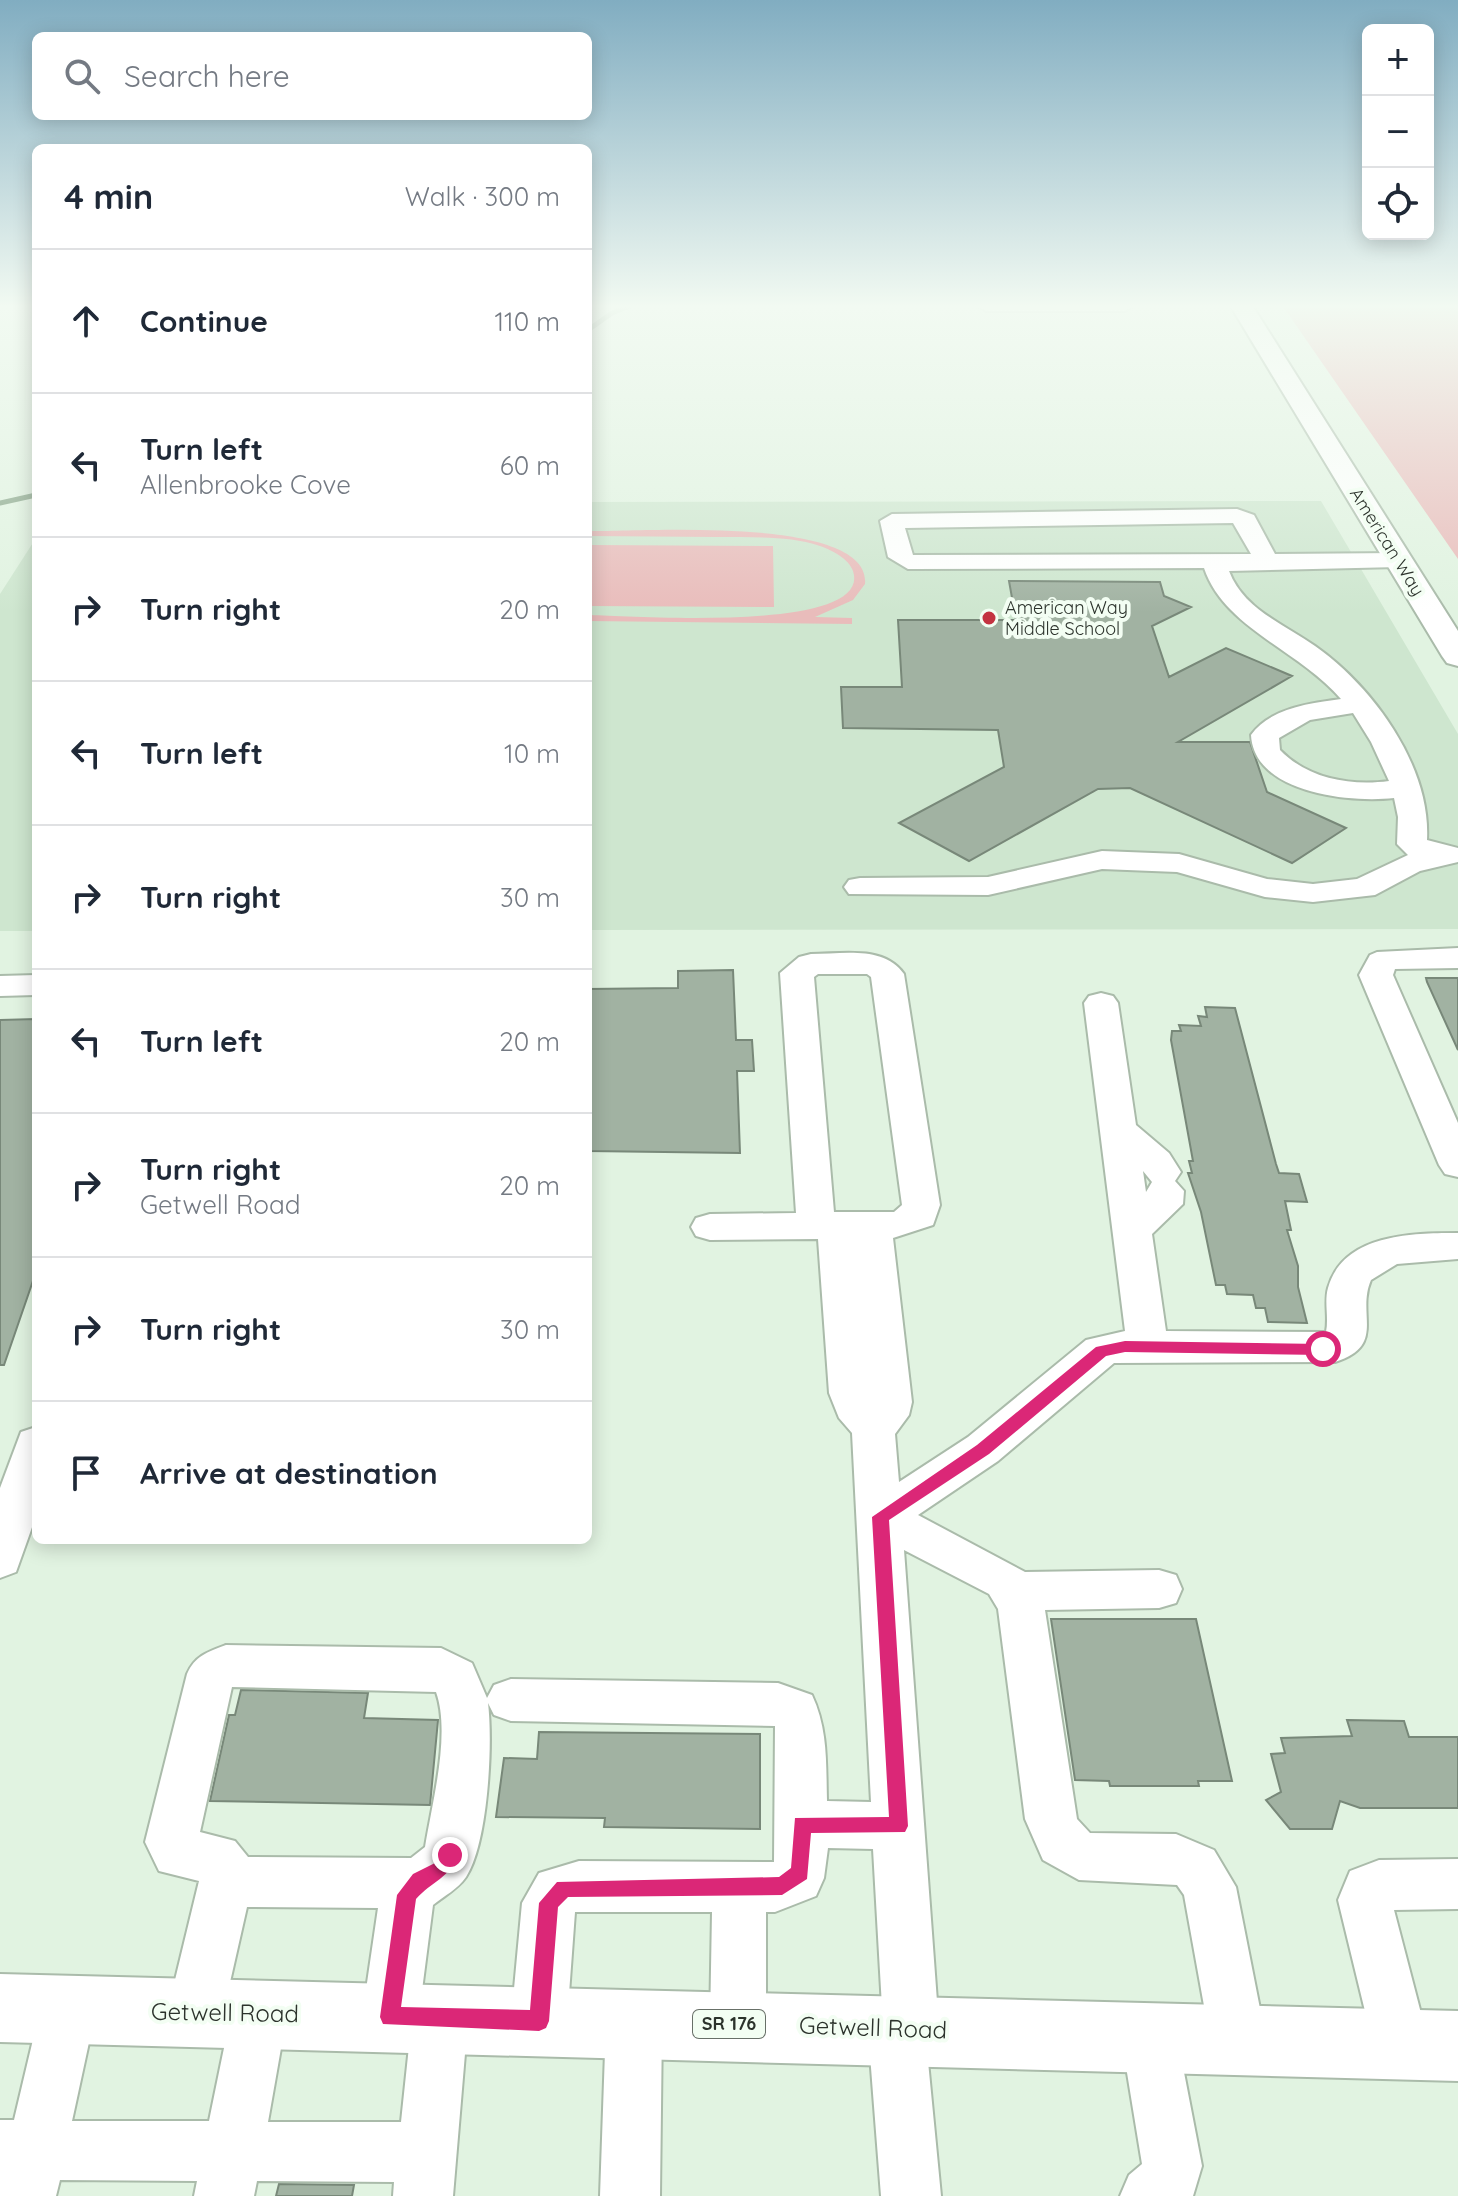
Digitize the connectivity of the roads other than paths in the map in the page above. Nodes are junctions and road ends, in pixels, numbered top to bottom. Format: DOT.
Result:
graph roads {
  1 [pos="1304,407"];
  2 [pos="1399,560"];
  3 [pos="1256,561"];
  4 [pos="1458,656"];
  5 [pos="1361,704"];
  6 [pos="1405,789"];
  7 [pos="1449,855"];
  8 [pos="860,887"];
  9 [pos="1458,958"];
  10 [pos="32,985"];
  11 [pos="0,986"];
  12 [pos="1101,1003"];
  13 [pos="1119,1130"];
  14 [pos="1458,1165"];
  15 [pos="841,1225"];
  16 [pos="710,1227"];
  17 [pos="1132,1230"];
  18 [pos="1458,1246"];
  19 [pos="1148,1347"];
  20 [pos="32,1455"];
  21 [pos="880,1517"];
  22 [pos="4,1534"];
  23 [pos="1159,1589"];
  24 [pos="1015,1591"];
  25 [pos="511,1700"];
  26 [pos="801,1824"];
  27 [pos="899,1826"];
  28 [pos="226,1882"];
  29 [pos="418,1883"];
  30 [pos="1458,1884"];
  31 [pos="739,1886"];
  32 [pos="0,2008"];
  33 [pos="68,2010"];
  34 [pos="227,2013"];
  35 [pos="415,2018"];
  36 [pos="539,2021"];
  37 [pos="634,2023"];
  38 [pos="738,2025"];
  39 [pos="904,2029"];
  40 [pos="1149,2036"];
  41 [pos="1238,2039"];
  42 [pos="1429,2045"];
  43 [pos="21,2165"];
  44 [pos="228,2174"];
  45 [pos="425,2174"];
  46 [pos="630,2196"];
  47 [pos="911,2196"];
  48 [pos="1150,2196"];
  1 -- 2 [label="main road, American Way"];
  2 -- 3 [label="street"];
  2 -- 4 [label="main road, American Way"];
  3 -- 3 [label="street"];
  3 -- 5 [label="street"];
  5 -- 6 [label="street"];
  5 -- 6 [label="street"];
  6 -- 7 [label="street"];
  7 -- 8 [label="street"];
  9 -- 14 [label="street"];
  10 -- 11 [label="street"];
  12 -- 13 [label="street"];
  13 -- 17 [label="street"];
  13 -- 17 [label="street"];
  15 -- 15 [label="street"];
  15 -- 16 [label="street"];
  15 -- 21 [label="street"];
  17 -- 19 [label="street"];
  18 -- 19 [label="street"];
  19 -- 21 [label="street"];
  20 -- 22 [label="street"];
  21 -- 24 [label="street"];
  21 -- 27 [label="street"];
  23 -- 24 [label="street"];
  24 -- 41 [label="street"];
  25 -- 26 [label="street"];
  26 -- 27 [label="street"];
  26 -- 31 [label="street"];
  27 -- 39 [label="street"];
  28 -- 29 [label="street"];
  28 -- 29 [label="street"];
  28 -- 34 [label="street"];
  29 -- 35 [label="street"];
  30 -- 42 [label="street"];
  31 -- 36 [label="street"];
  31 -- 38 [label="street"];
  32 -- 33 [label="main road, Getwell Road / SR 176"];
  33 -- 34 [label="main road, Getwell Road / SR 176"];
  33 -- 43 [label="street"];
  34 -- 35 [label="main road, Getwell Road / SR 176"];
  34 -- 44 [label="street"];
  35 -- 36 [label="main road, Getwell Road / SR 176"];
  35 -- 45 [label="street"];
  36 -- 37 [label="main road, Getwell Road / SR 176"];
  37 -- 38 [label="main road, Getwell Road / SR 176"];
  37 -- 46 [label="street"];
  38 -- 39 [label="main road, Getwell Road / SR 176"];
  39 -- 40 [label="main road, Getwell Road / SR 176"];
  39 -- 47 [label="street"];
  40 -- 41 [label="main road, Getwell Road / SR 176"];
  40 -- 48 [label="street"];
  41 -- 42 [label="main road, Getwell Road / SR 176"];
  43 -- 44 [label="street"];
  44 -- 45 [label="street"];
}
